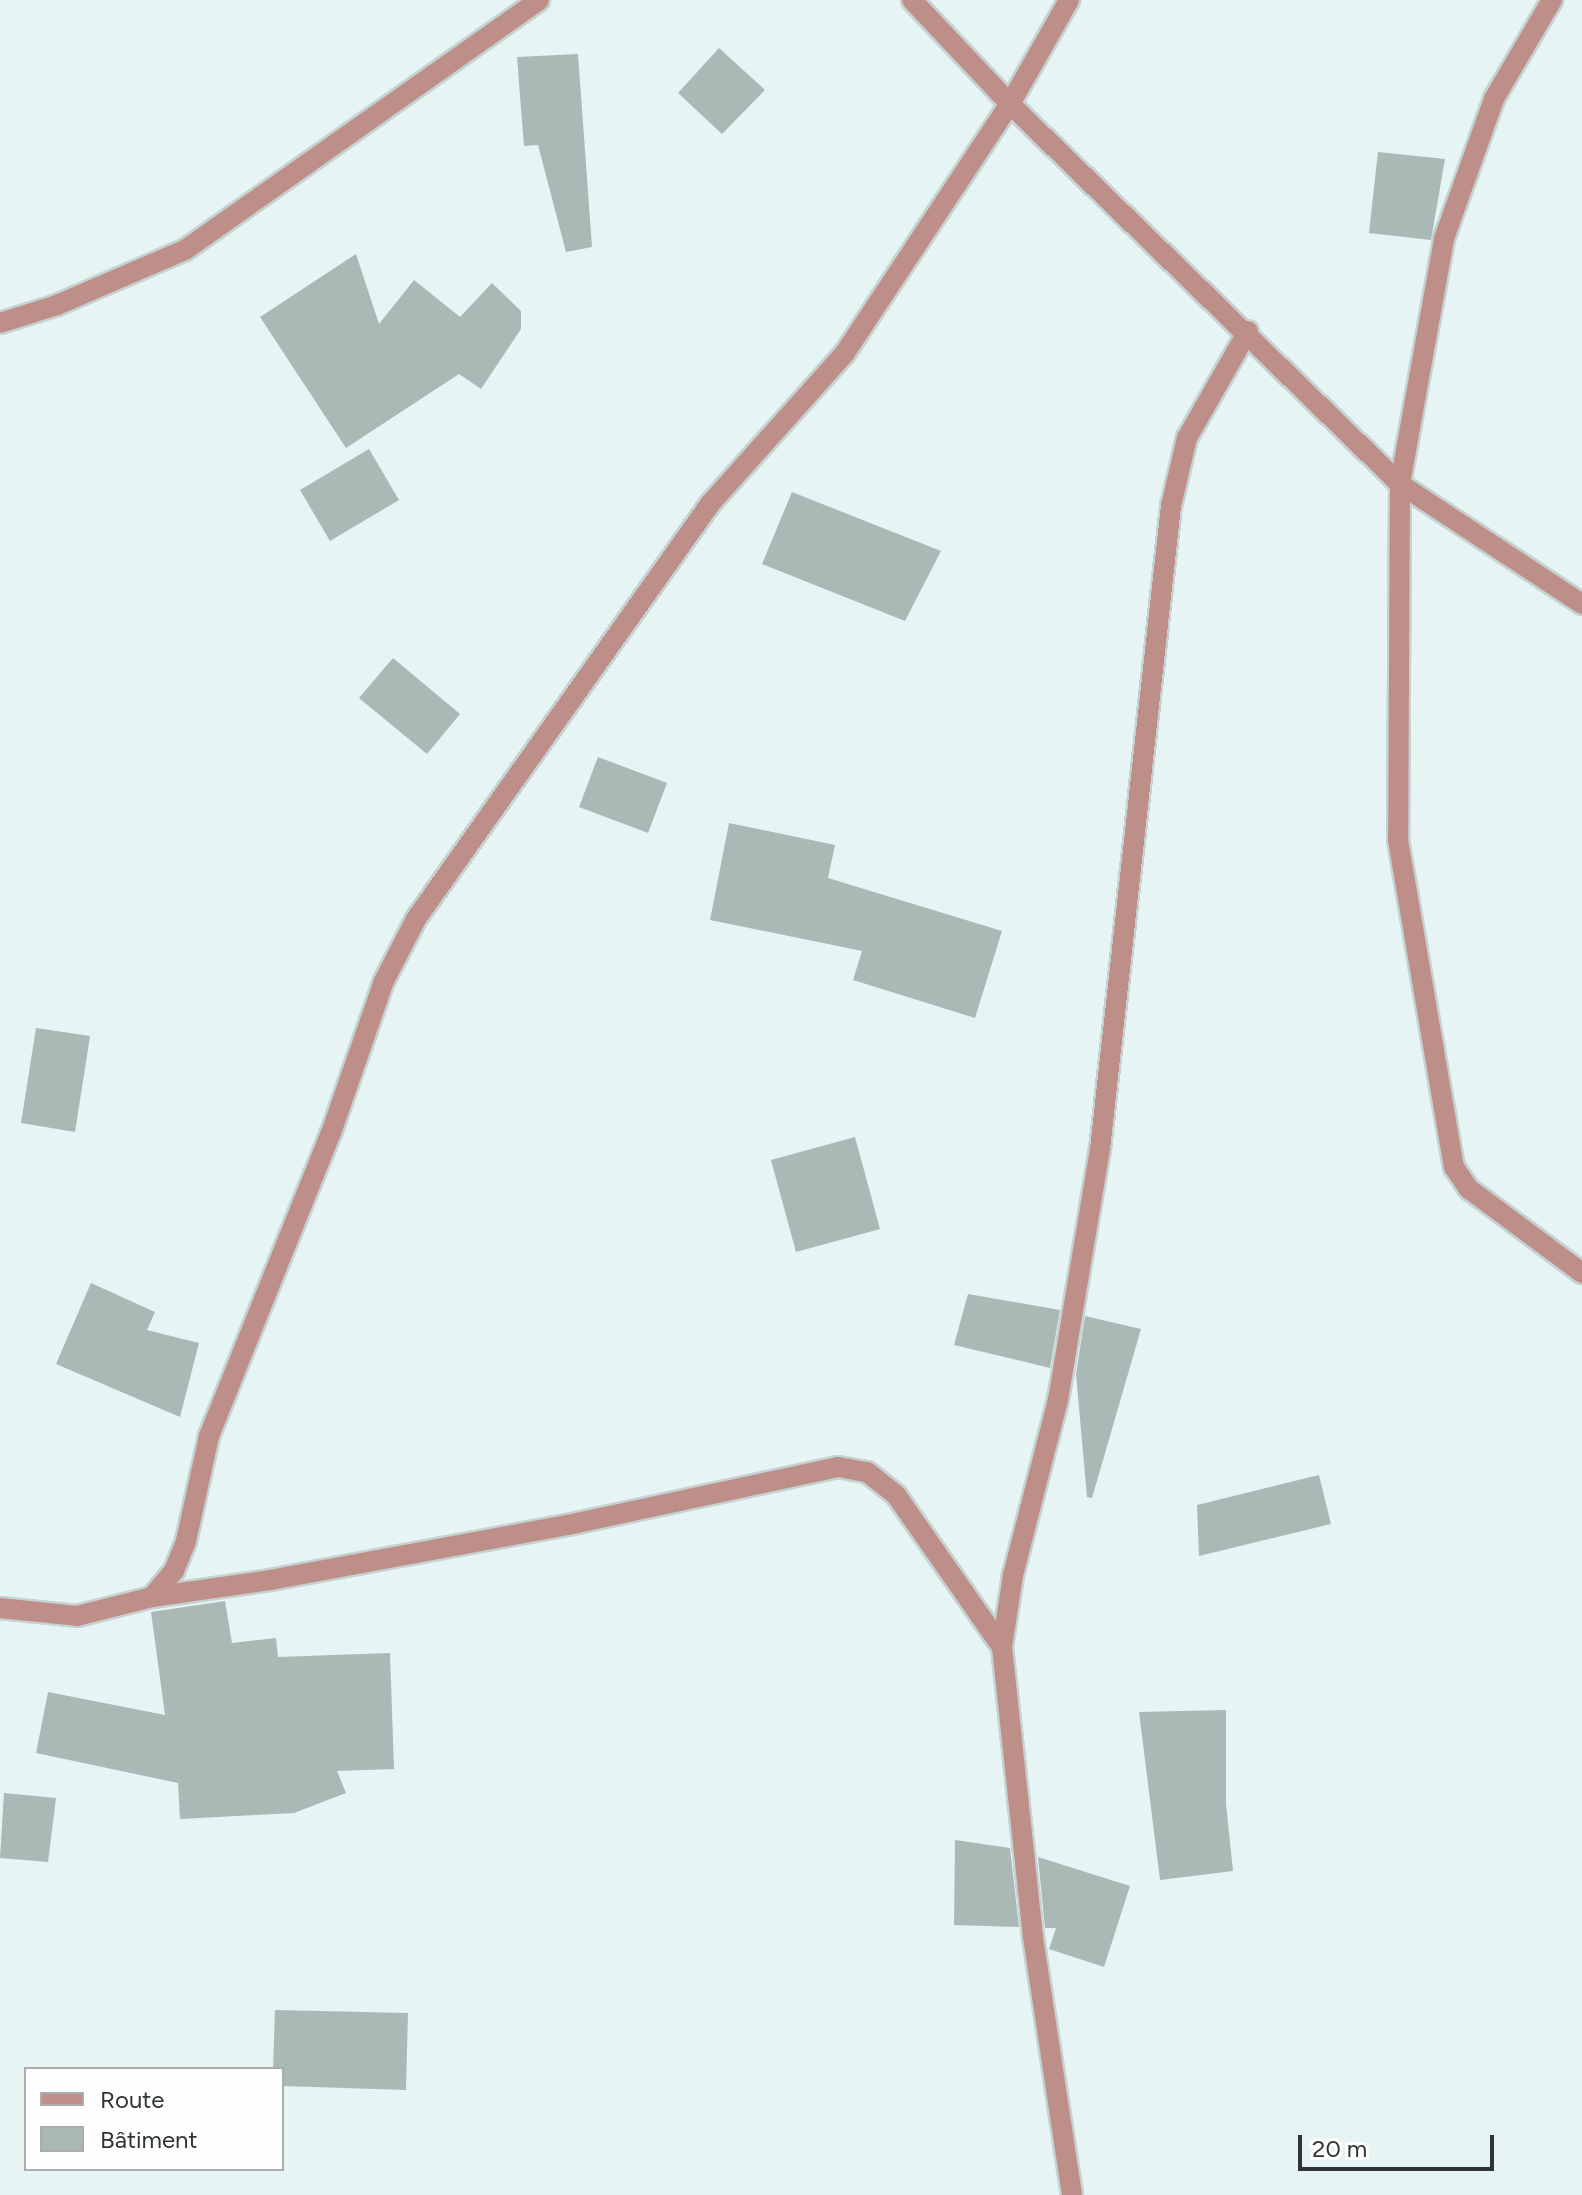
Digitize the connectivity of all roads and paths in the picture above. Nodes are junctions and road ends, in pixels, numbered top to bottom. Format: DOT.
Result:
graph roads {
  1 [pos="539,0"];
  2 [pos="912,0"];
  3 [pos="1069,0"];
  4 [pos="1552,0"];
  5 [pos="1010,104"];
  6 [pos="0,323"];
  7 [pos="1248,331"];
  8 [pos="1400,484"];
  9 [pos="1582,604"];
  10 [pos="1582,1273"];
  11 [pos="152,1597"];
  12 [pos="0,1608"];
  13 [pos="1002,1647"];
  14 [pos="1072,2195"];
  1 -- 6 [label="street"];
  2 -- 5 [label="street"];
  3 -- 5 [label="street"];
  4 -- 8 [label="street"];
  5 -- 7 [label="street"];
  5 -- 11 [label="street"];
  7 -- 8 [label="street"];
  7 -- 13 [label="street"];
  8 -- 9 [label="street"];
  8 -- 10 [label="street"];
  11 -- 12 [label="street"];
  11 -- 13 [label="street"];
  13 -- 14 [label="street"];
}
